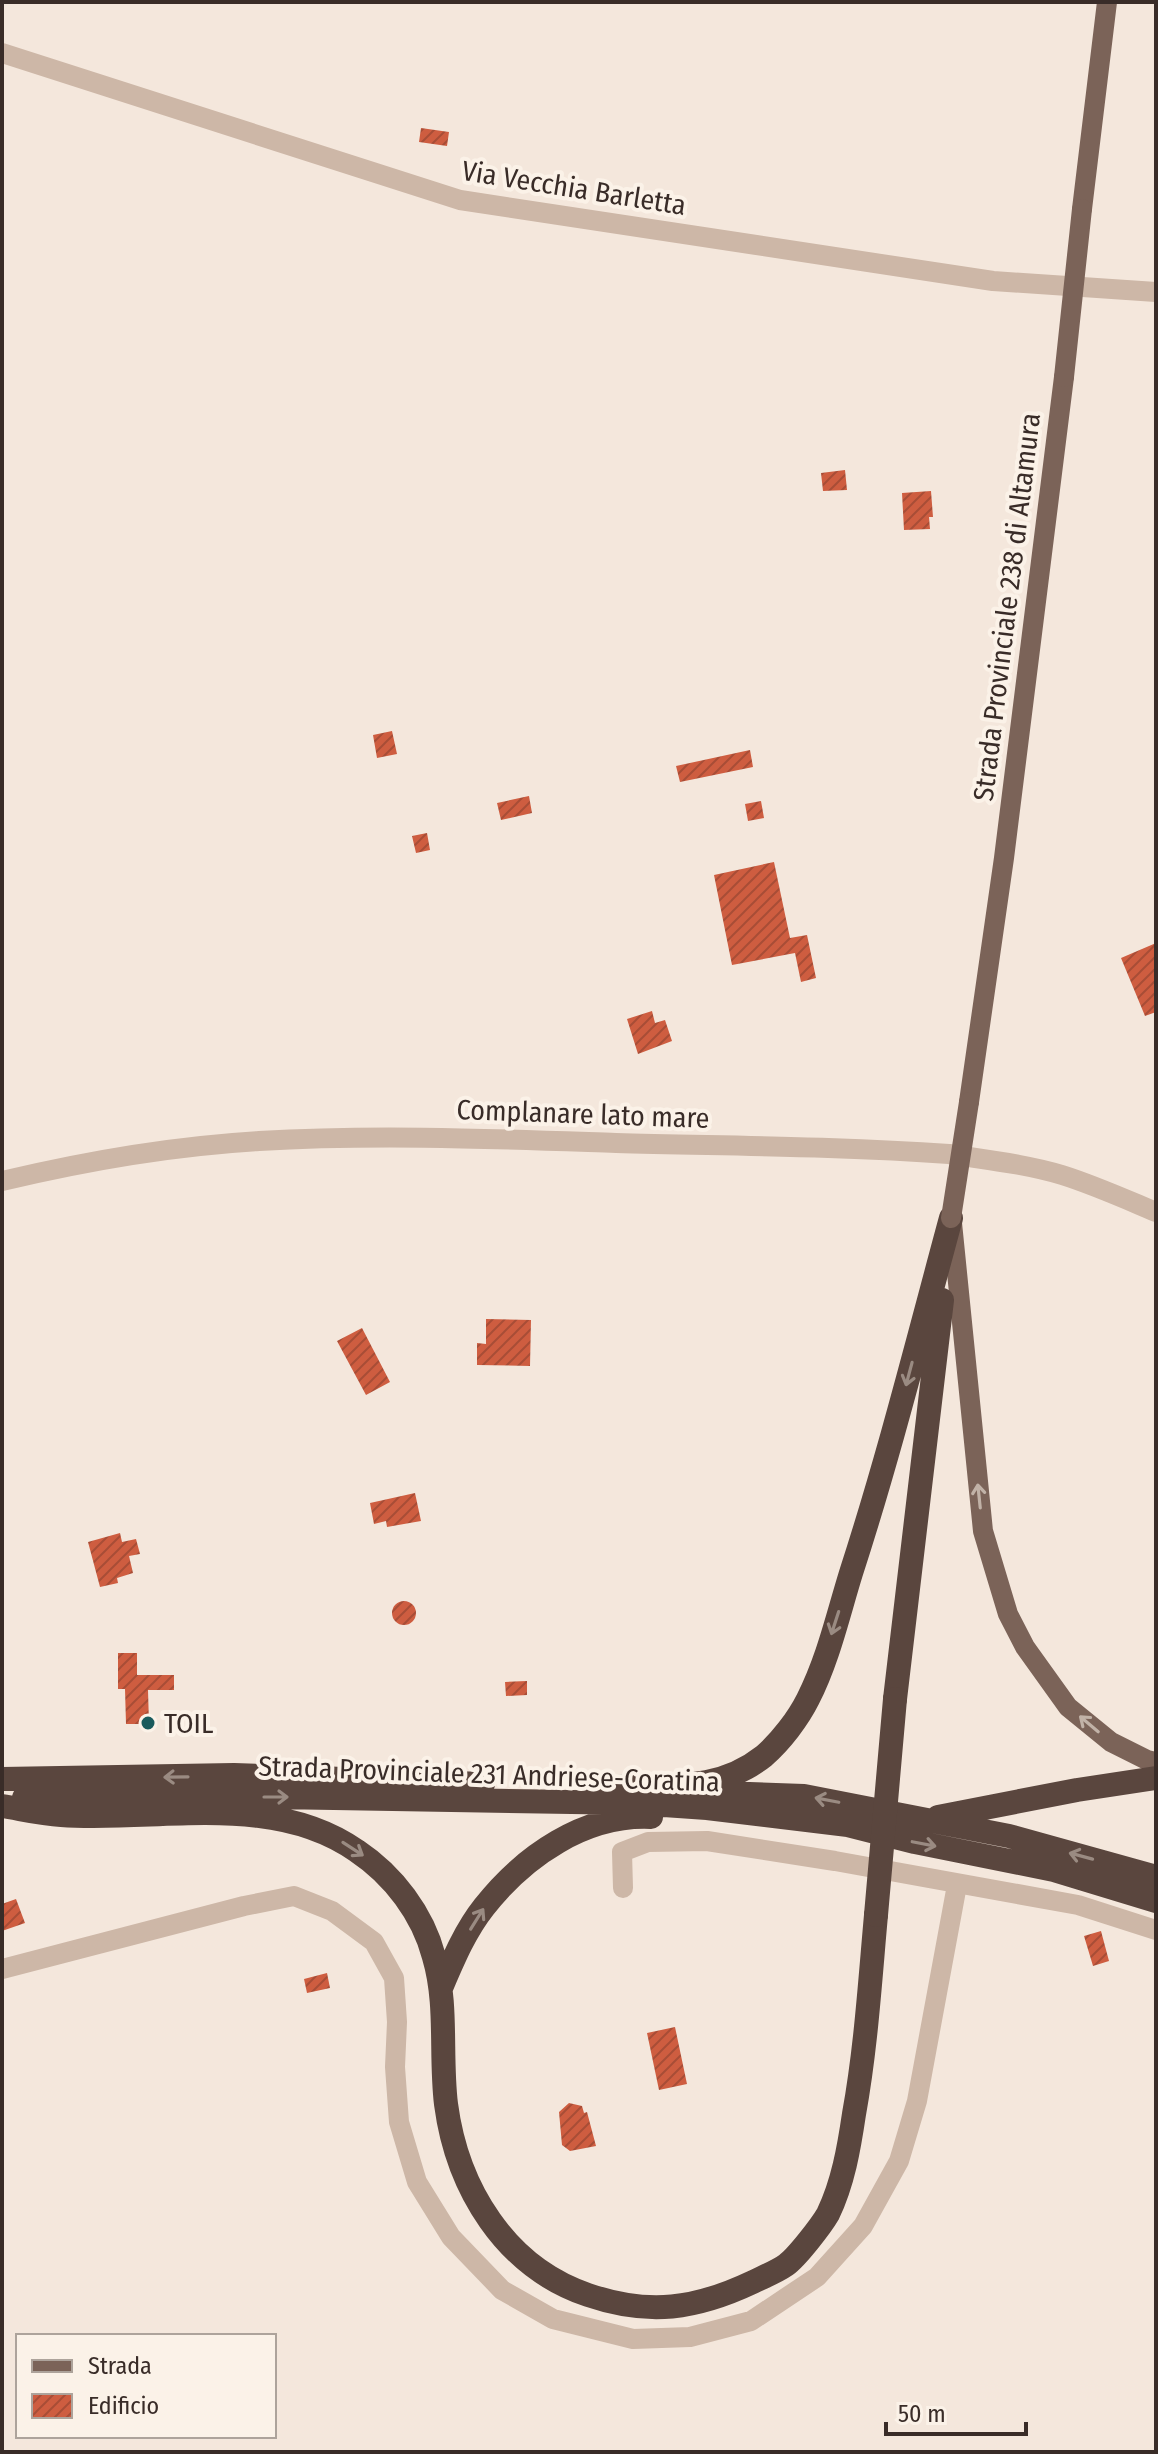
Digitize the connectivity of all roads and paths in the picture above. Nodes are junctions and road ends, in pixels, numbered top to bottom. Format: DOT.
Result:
graph roads {
  1 [pos="1107,2"];
  2 [pos="2,53"];
  3 [pos="1156,292"];
  4 [pos="2,1181"];
  5 [pos="1156,1212"];
  6 [pos="951,1218"];
  7 [pos="1156,1762"];
  8 [pos="1156,1778"];
  9 [pos="2,1779"];
  10 [pos="596,1788"];
  11 [pos="2,1799"];
  12 [pos="2,1806"];
  13 [pos="923,1819"];
  14 [pos="824,1821"];
  15 [pos="1156,1877"];
  16 [pos="957,1885"];
  17 [pos="623,1888"];
  18 [pos="1156,1901"];
  19 [pos="1156,1930"];
  20 [pos="2,1969"];
  21 [pos="441,1988"];
  1 -- 6 [label="main road, Strada Provinciale 238 di Altamura, bridge"];
  2 -- 3 [label="street, Via Vecchia Barletta"];
  4 -- 5 [label="street, Complanare lato mare"];
  7 -- 6 [label="main road, Strada Provinciale 238 di Altamura, one-way"];
  6 -- 10 [label="highway, one-way"];
  6 -- 21 [label="highway, bridge"];
  8 -- 13 [label="highway"];
  10 -- 9 [label="highway, Strada Provinciale 231 Andriese-Coratina, one-way"];
  13 -- 10 [label="highway, Strada Provinciale 231 Andriese-Coratina, one-way"];
  11 -- 14 [label="highway, Strada Provinciale 231 Andriese-Coratina, one-way"];
  12 -- 21 [label="highway, one-way"];
  15 -- 13 [label="highway, Strada Provinciale 231 Andriese-Coratina, one-way"];
  14 -- 18 [label="highway, Strada Provinciale 231 Andriese-Coratina, one-way"];
  21 -- 14 [label="highway, one-way"];
  16 -- 17 [label="street"];
  16 -- 19 [label="street"];
  16 -- 20 [label="street"];
}
